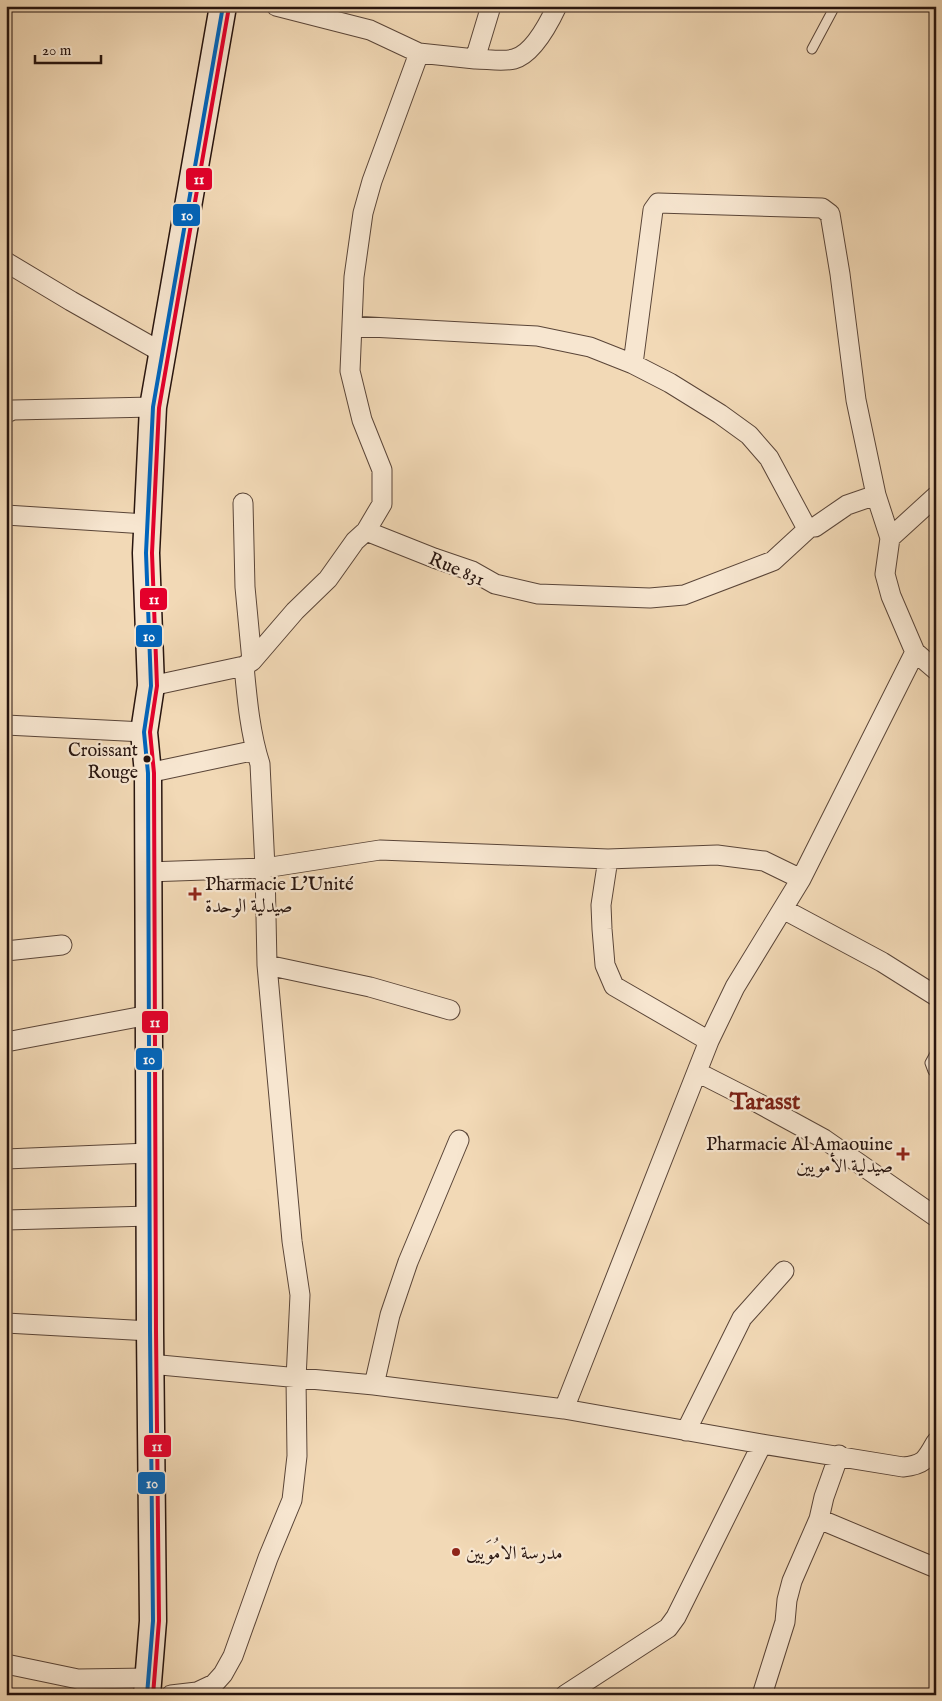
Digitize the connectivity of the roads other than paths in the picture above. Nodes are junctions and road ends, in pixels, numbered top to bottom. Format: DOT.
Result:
graph roads {
  1 [pos="223,6"];
  2 [pos="276,6"];
  3 [pos="491,6"];
  4 [pos="557,6"];
  5 [pos="835,6"];
  6 [pos="812,49"];
  7 [pos="419,53"];
  8 [pos="475,59"];
  9 [pos="6,262"];
  10 [pos="352,326"];
  11 [pos="163,353"];
  12 [pos="633,364"];
  13 [pos="153,408"];
  14 [pos="6,413"];
  15 [pos="876,494"];
  16 [pos="936,496"];
  17 [pos="244,503"];
  18 [pos="6,515"];
  19 [pos="146,524"];
  20 [pos="810,527"];
  21 [pos="366,531"];
  22 [pos="890,538"];
  23 [pos="915,652"];
  24 [pos="248,663"];
  25 [pos="936,670"];
  26 [pos="150,686"];
  27 [pos="6,724"];
  28 [pos="144,732"];
  29 [pos="256,750"];
  30 [pos="148,772"];
  31 [pos="608,859"];
  32 [pos="265,868"];
  33 [pos="147,872"];
  34 [pos="801,879"];
  35 [pos="783,909"];
  36 [pos="62,945"];
  37 [pos="6,952"];
  38 [pos="267,965"];
  39 [pos="936,996"];
  40 [pos="450,1010"];
  41 [pos="149,1015"];
  42 [pos="708,1041"];
  43 [pos="6,1042"];
  44 [pos="936,1052"];
  45 [pos="697,1072"];
  46 [pos="936,1072"];
  47 [pos="459,1140"];
  48 [pos="149,1153"];
  49 [pos="6,1159"];
  50 [pos="150,1216"];
  51 [pos="936,1217"];
  52 [pos="6,1220"];
  53 [pos="784,1271"];
  54 [pos="6,1323"];
  55 [pos="150,1331"];
  56 [pos="150,1364"];
  57 [pos="296,1379"];
  58 [pos="374,1385"];
  59 [pos="564,1409"];
  60 [pos="686,1430"];
  61 [pos="936,1442"];
  62 [pos="762,1444"];
  63 [pos="839,1456"];
  64 [pos="819,1519"];
  65 [pos="936,1568"];
  66 [pos="6,1664"];
  67 [pos="148,1686"];
  68 [pos="171,1695"];
  69 [pos="565,1695"];
  70 [pos="762,1695"];
  1 -- 11 [label="street"];
  2 -- 7 [label="street"];
  3 -- 8 [label="street"];
  4 -- 8 [label="street"];
  5 -- 6 [label="lane"];
  7 -- 8 [label="street"];
  7 -- 10 [label="street"];
  9 -- 11 [label="street"];
  10 -- 12 [label="street"];
  10 -- 21 [label="street"];
  11 -- 13 [label="street"];
  12 -- 15 [label="street"];
  12 -- 20 [label="street"];
  13 -- 14 [label="street"];
  13 -- 19 [label="street"];
  15 -- 20 [label="street, Rue 831"];
  15 -- 22 [label="street"];
  16 -- 22 [label="street"];
  17 -- 24 [label="street"];
  18 -- 19 [label="street"];
  19 -- 26 [label="street"];
  20 -- 21 [label="street, Rue 831"];
  21 -- 24 [label="street"];
  22 -- 23 [label="street"];
  23 -- 25 [label="street"];
  23 -- 34 [label="street"];
  24 -- 26 [label="street"];
  24 -- 29 [label="street"];
  26 -- 28 [label="street"];
  27 -- 28 [label="street"];
  28 -- 30 [label="street"];
  29 -- 30 [label="street"];
  29 -- 32 [label="street"];
  30 -- 33 [label="street"];
  31 -- 32 [label="street"];
  31 -- 34 [label="street"];
  31 -- 42 [label="street"];
  32 -- 33 [label="street"];
  32 -- 38 [label="street"];
  33 -- 41 [label="street"];
  34 -- 35 [label="street"];
  35 -- 39 [label="street"];
  35 -- 42 [label="street"];
  36 -- 37 [label="street"];
  38 -- 40 [label="street"];
  38 -- 57 [label="street"];
  41 -- 43 [label="street"];
  41 -- 48 [label="street"];
  42 -- 45 [label="street"];
  44 -- 46 [label="lane"];
  45 -- 51 [label="street"];
  45 -- 59 [label="street"];
  47 -- 58 [label="street"];
  48 -- 49 [label="street"];
  48 -- 50 [label="street"];
  50 -- 52 [label="street"];
  50 -- 55 [label="street"];
  53 -- 60 [label="street"];
  54 -- 55 [label="street"];
  55 -- 56 [label="street"];
  56 -- 57 [label="street"];
  56 -- 67 [label="street"];
  57 -- 58 [label="street"];
  57 -- 68 [label="street"];
  58 -- 59 [label="street"];
  59 -- 60 [label="street"];
  60 -- 62 [label="street"];
  61 -- 63 [label="street"];
  62 -- 63 [label="street"];
  62 -- 69 [label="street"];
  63 -- 64 [label="street"];
  64 -- 65 [label="street"];
  64 -- 70 [label="street"];
  66 -- 67 [label="street"];
}
